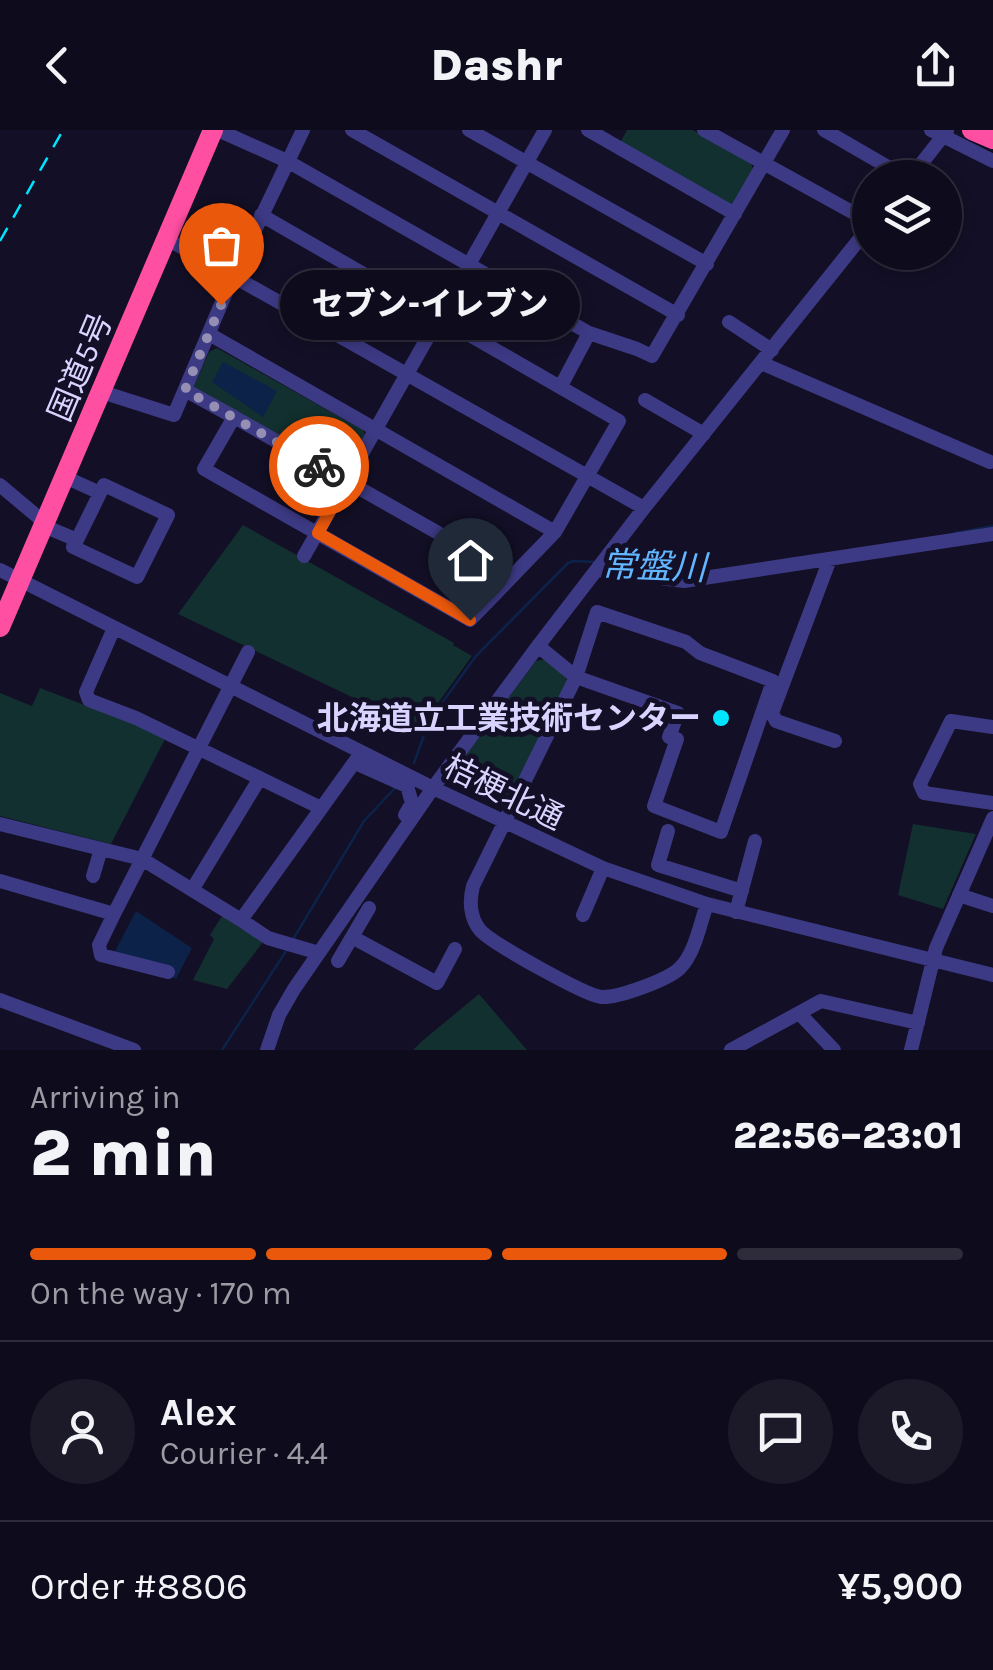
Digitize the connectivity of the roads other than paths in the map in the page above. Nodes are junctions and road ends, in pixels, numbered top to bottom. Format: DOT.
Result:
graph roads {
  1 [pos="215,130"];
  2 [pos="303,130"];
  3 [pos="352,130"];
  4 [pos="469,130"];
  5 [pos="545,130"];
  6 [pos="588,130"];
  7 [pos="704,130"];
  8 [pos="783,130"];
  9 [pos="824,130"];
  10 [pos="941,132"];
  11 [pos="876,160"];
  12 [pos="921,160"];
  13 [pos="288,161"];
  14 [pos="993,161"];
  15 [pos="526,163"];
  16 [pos="764,164"];
  17 [pos="499,212"];
  18 [pos="735,214"];
  19 [pos="852,214"];
  20 [pos="261,215"];
  21 [pos="168,239"];
  22 [pos="852,247"];
  23 [pos="707,264"];
  24 [pos="470,265"];
  25 [pos="233,276"];
  26 [pos="678,315"];
  27 [pos="440,317"];
  28 [pos="729,322"];
  29 [pos="589,333"];
  30 [pos="208,334"];
  31 [pos="772,350"];
  32 [pos="761,363"];
  33 [pos="408,375"];
  34 [pos="561,386"];
  35 [pos="185,390"];
  36 [pos="102,392"];
  37 [pos="645,400"];
  38 [pos="234,417"];
  39 [pos="376,430"];
  40 [pos="704,434"];
  41 [pos="990,462"];
  42 [pos="587,476"];
  43 [pos="66,477"];
  44 [pos="346,482"];
  45 [pos="0,486"];
  46 [pos="100,493"];
  47 [pos="644,508"];
  48 [pos="44,525"];
  49 [pos="554,532"];
  50 [pos="318,533"];
  51 [pos="993,534"];
  52 [pos="76,540"];
  53 [pos="304,556"];
  54 [pos="830,559"];
  55 [pos="601,564"];
  56 [pos="0,570"];
  57 [pos="512,575"];
  58 [pos="20,582"];
  59 [pos="0,627"];
  60 [pos="114,628"];
  61 [pos="538,646"];
  62 [pos="248,652"];
  63 [pos="576,677"];
  64 [pos="230,688"];
  65 [pos="993,727"];
  66 [pos="836,741"];
  67 [pos="199,748"];
  68 [pos="361,759"];
  69 [pos="260,778"];
  70 [pos="433,788"];
  71 [pos="993,803"];
  72 [pos="321,808"];
  73 [pos="993,818"];
  74 [pos="0,824"];
  75 [pos="505,824"];
  76 [pos="668,831"];
  77 [pos="755,841"];
  78 [pos="101,849"];
  79 [pos="142,859"];
  80 [pos="603,868"];
  81 [pos="94,876"];
  82 [pos="0,881"];
  83 [pos="192,890"];
  84 [pos="742,891"];
  85 [pos="959,895"];
  86 [pos="706,904"];
  87 [pos="993,906"];
  88 [pos="369,908"];
  89 [pos="736,912"];
  90 [pos="114,914"];
  91 [pos="583,915"];
  92 [pos="241,920"];
  93 [pos="339,924"];
  94 [pos="353,935"];
  95 [pos="455,949"];
  96 [pos="315,952"];
  97 [pos="932,960"];
  98 [pos="338,961"];
  99 [pos="168,972"];
  100 [pos="993,975"];
  101 [pos="0,1000"];
  102 [pos="798,1013"];
  103 [pos="918,1023"];
  104 [pos="752,1045"];
  105 [pos="134,1050"];
  106 [pos="267,1050"];
  107 [pos="731,1050"];
  108 [pos="834,1050"];
  109 [pos="911,1050"];
  1 -- 13 [label="street"];
  1 -- 21 [label="highway, 国道5号"];
  2 -- 13 [label="street"];
  3 -- 17 [label="street"];
  4 -- 15 [label="street"];
  5 -- 15 [label="street"];
  6 -- 18 [label="street"];
  7 -- 16 [label="street"];
  8 -- 16 [label="street"];
  9 -- 11 [label="street"];
  10 -- 12 [label="street"];
  10 -- 14 [label="street"];
  13 -- 20 [label="street"];
  13 -- 24 [label="street"];
  15 -- 17 [label="street"];
  15 -- 23 [label="street"];
  16 -- 18 [label="street"];
  16 -- 19 [label="street"];
  17 -- 24 [label="street"];
  17 -- 26 [label="street"];
  18 -- 23 [label="street"];
  20 -- 25 [label="street"];
  20 -- 27 [label="street"];
  21 -- 25 [label="street"];
  21 -- 36 [label="highway, 国道5号"];
  22 -- 31 [label="street"];
  23 -- 26 [label="street"];
  24 -- 27 [label="street"];
  24 -- 29 [label="street"];
  25 -- 30 [label="street"];
  25 -- 33 [label="street"];
  26 -- 29 [label="street"];
  27 -- 33 [label="street"];
  27 -- 34 [label="street"];
  28 -- 31 [label="street"];
  29 -- 34 [label="street"];
  30 -- 35 [label="street"];
  30 -- 39 [label="street"];
  31 -- 32 [label="street"];
  32 -- 40 [label="street"];
  32 -- 41 [label="street"];
  33 -- 39 [label="street"];
  33 -- 42 [label="street"];
  34 -- 42 [label="street"];
  35 -- 36 [label="street"];
  35 -- 38 [label="street"];
  36 -- 43 [label="highway, 国道5号"];
  37 -- 40 [label="street"];
  38 -- 44 [label="street"];
  38 -- 50 [label="street"];
  39 -- 44 [label="street"];
  39 -- 49 [label="street"];
  40 -- 47 [label="street"];
  42 -- 47 [label="street"];
  42 -- 49 [label="street"];
  43 -- 46 [label="street"];
  43 -- 48 [label="highway, 国道5号"];
  44 -- 50 [label="street"];
  44 -- 57 [label="street"];
  45 -- 48 [label="street"];
  46 -- 52 [label="street"];
  46 -- 52 [label="street"];
  47 -- 55 [label="street"];
  48 -- 52 [label="street"];
  48 -- 58 [label="highway, 国道5号"];
  49 -- 57 [label="street"];
  50 -- 53 [label="street"];
  50 -- 57 [label="street"];
  51 -- 54 [label="street"];
  54 -- 55 [label="street"];
  54 -- 66 [label="street"];
  55 -- 61 [label="street"];
  56 -- 58 [label="street, 桔梗北通"];
  58 -- 59 [label="highway, 国道5号"];
  58 -- 60 [label="street, 桔梗北通"];
  60 -- 64 [label="street, 桔梗北通"];
  60 -- 67 [label="street"];
  61 -- 63 [label="street"];
  61 -- 70 [label="street"];
  62 -- 64 [label="street"];
  63 -- 63 [label="street"];
  63 -- 75 [label="street"];
  64 -- 67 [label="street"];
  64 -- 68 [label="street, 桔梗北通"];
  65 -- 71 [label="street"];
  67 -- 69 [label="street"];
  67 -- 79 [label="street"];
  68 -- 70 [label="street, 桔梗北通"];
  68 -- 72 [label="street"];
  68 -- 96 [label="street"];
  69 -- 72 [label="street"];
  69 -- 83 [label="street"];
  70 -- 75 [label="street, 桔梗北通"];
  70 -- 93 [label="street"];
  72 -- 92 [label="street"];
  73 -- 85 [label="street"];
  74 -- 78 [label="street"];
  75 -- 80 [label="street, 桔梗北通"];
  75 -- 86 [label="street"];
  76 -- 84 [label="street"];
  77 -- 84 [label="street"];
  78 -- 79 [label="street"];
  78 -- 81 [label="street"];
  79 -- 83 [label="street"];
  79 -- 90 [label="street"];
  80 -- 86 [label="street, 桔梗北通"];
  80 -- 91 [label="street"];
  82 -- 90 [label="street"];
  83 -- 92 [label="street"];
  84 -- 89 [label="street"];
  85 -- 87 [label="street"];
  85 -- 97 [label="street"];
  86 -- 89 [label="street, 桔梗北通"];
  88 -- 94 [label="street"];
  89 -- 97 [label="street, 桔梗北通"];
  90 -- 99 [label="street"];
  92 -- 96 [label="street"];
  93 -- 94 [label="street"];
  93 -- 96 [label="street"];
  94 -- 95 [label="street"];
  94 -- 98 [label="street"];
  96 -- 106 [label="street"];
  97 -- 100 [label="street, 桔梗北通"];
  97 -- 103 [label="street"];
  101 -- 105 [label="street"];
  102 -- 103 [label="street"];
  102 -- 104 [label="street"];
  102 -- 108 [label="street"];
  103 -- 109 [label="street"];
  104 -- 107 [label="street"];
}
